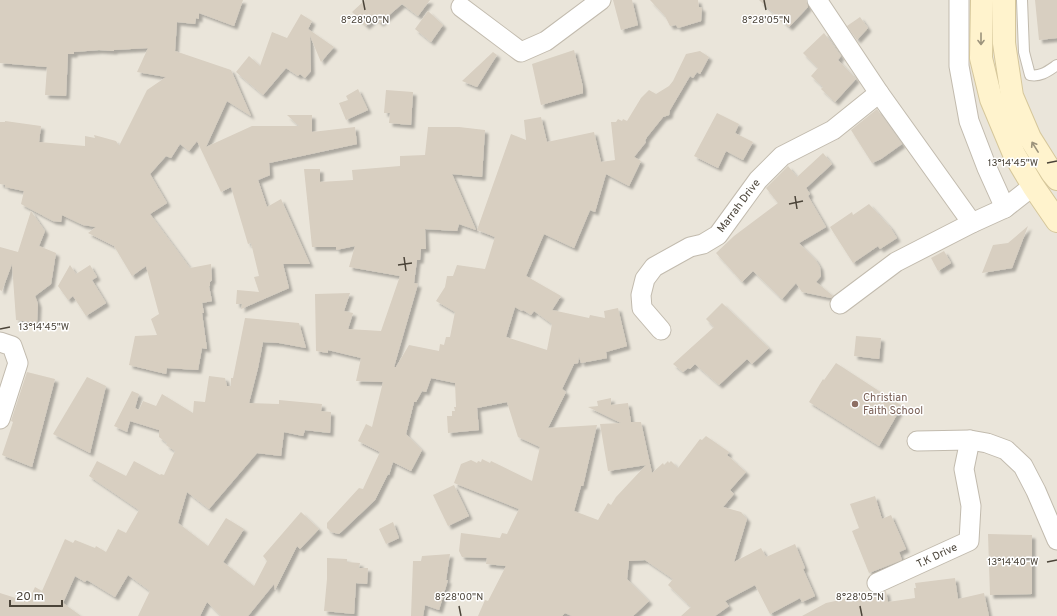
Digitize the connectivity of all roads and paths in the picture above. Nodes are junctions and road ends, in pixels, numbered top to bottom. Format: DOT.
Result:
graph roads {
  1 [pos="601,0"];
  2 [pos="818,0"];
  3 [pos="959,0"];
  4 [pos="982,0"];
  5 [pos="1004,0"];
  6 [pos="1022,0"];
  7 [pos="461,7"];
  8 [pos="1057,66"];
  9 [pos="879,93"];
  10 [pos="1057,179"];
  11 [pos="1033,186"];
  12 [pos="1005,208"];
  13 [pos="1057,221"];
  14 [pos="972,223"];
  15 [pos="840,304"];
  16 [pos="661,330"];
  17 [pos="0,342"];
  18 [pos="0,419"];
  19 [pos="970,440"];
  20 [pos="917,441"];
  21 [pos="1057,540"];
  22 [pos="877,583"];
  1 -- 7 [label="street"];
  2 -- 9 [label="street"];
  3 -- 12 [label="street"];
  4 -- 11 [label="main road, one-way"];
  10 -- 5 [label="main road, one-way"];
  6 -- 8 [label="lane"];
  9 -- 14 [label="street"];
  9 -- 16 [label="street, Marrah Drive"];
  11 -- 12 [label="street"];
  11 -- 13 [label="main road"];
  12 -- 14 [label="street"];
  14 -- 15 [label="street"];
  17 -- 18 [label="street"];
  19 -- 20 [label="street"];
  19 -- 21 [label="street"];
  19 -- 22 [label="street, T.K Drive"];
}
